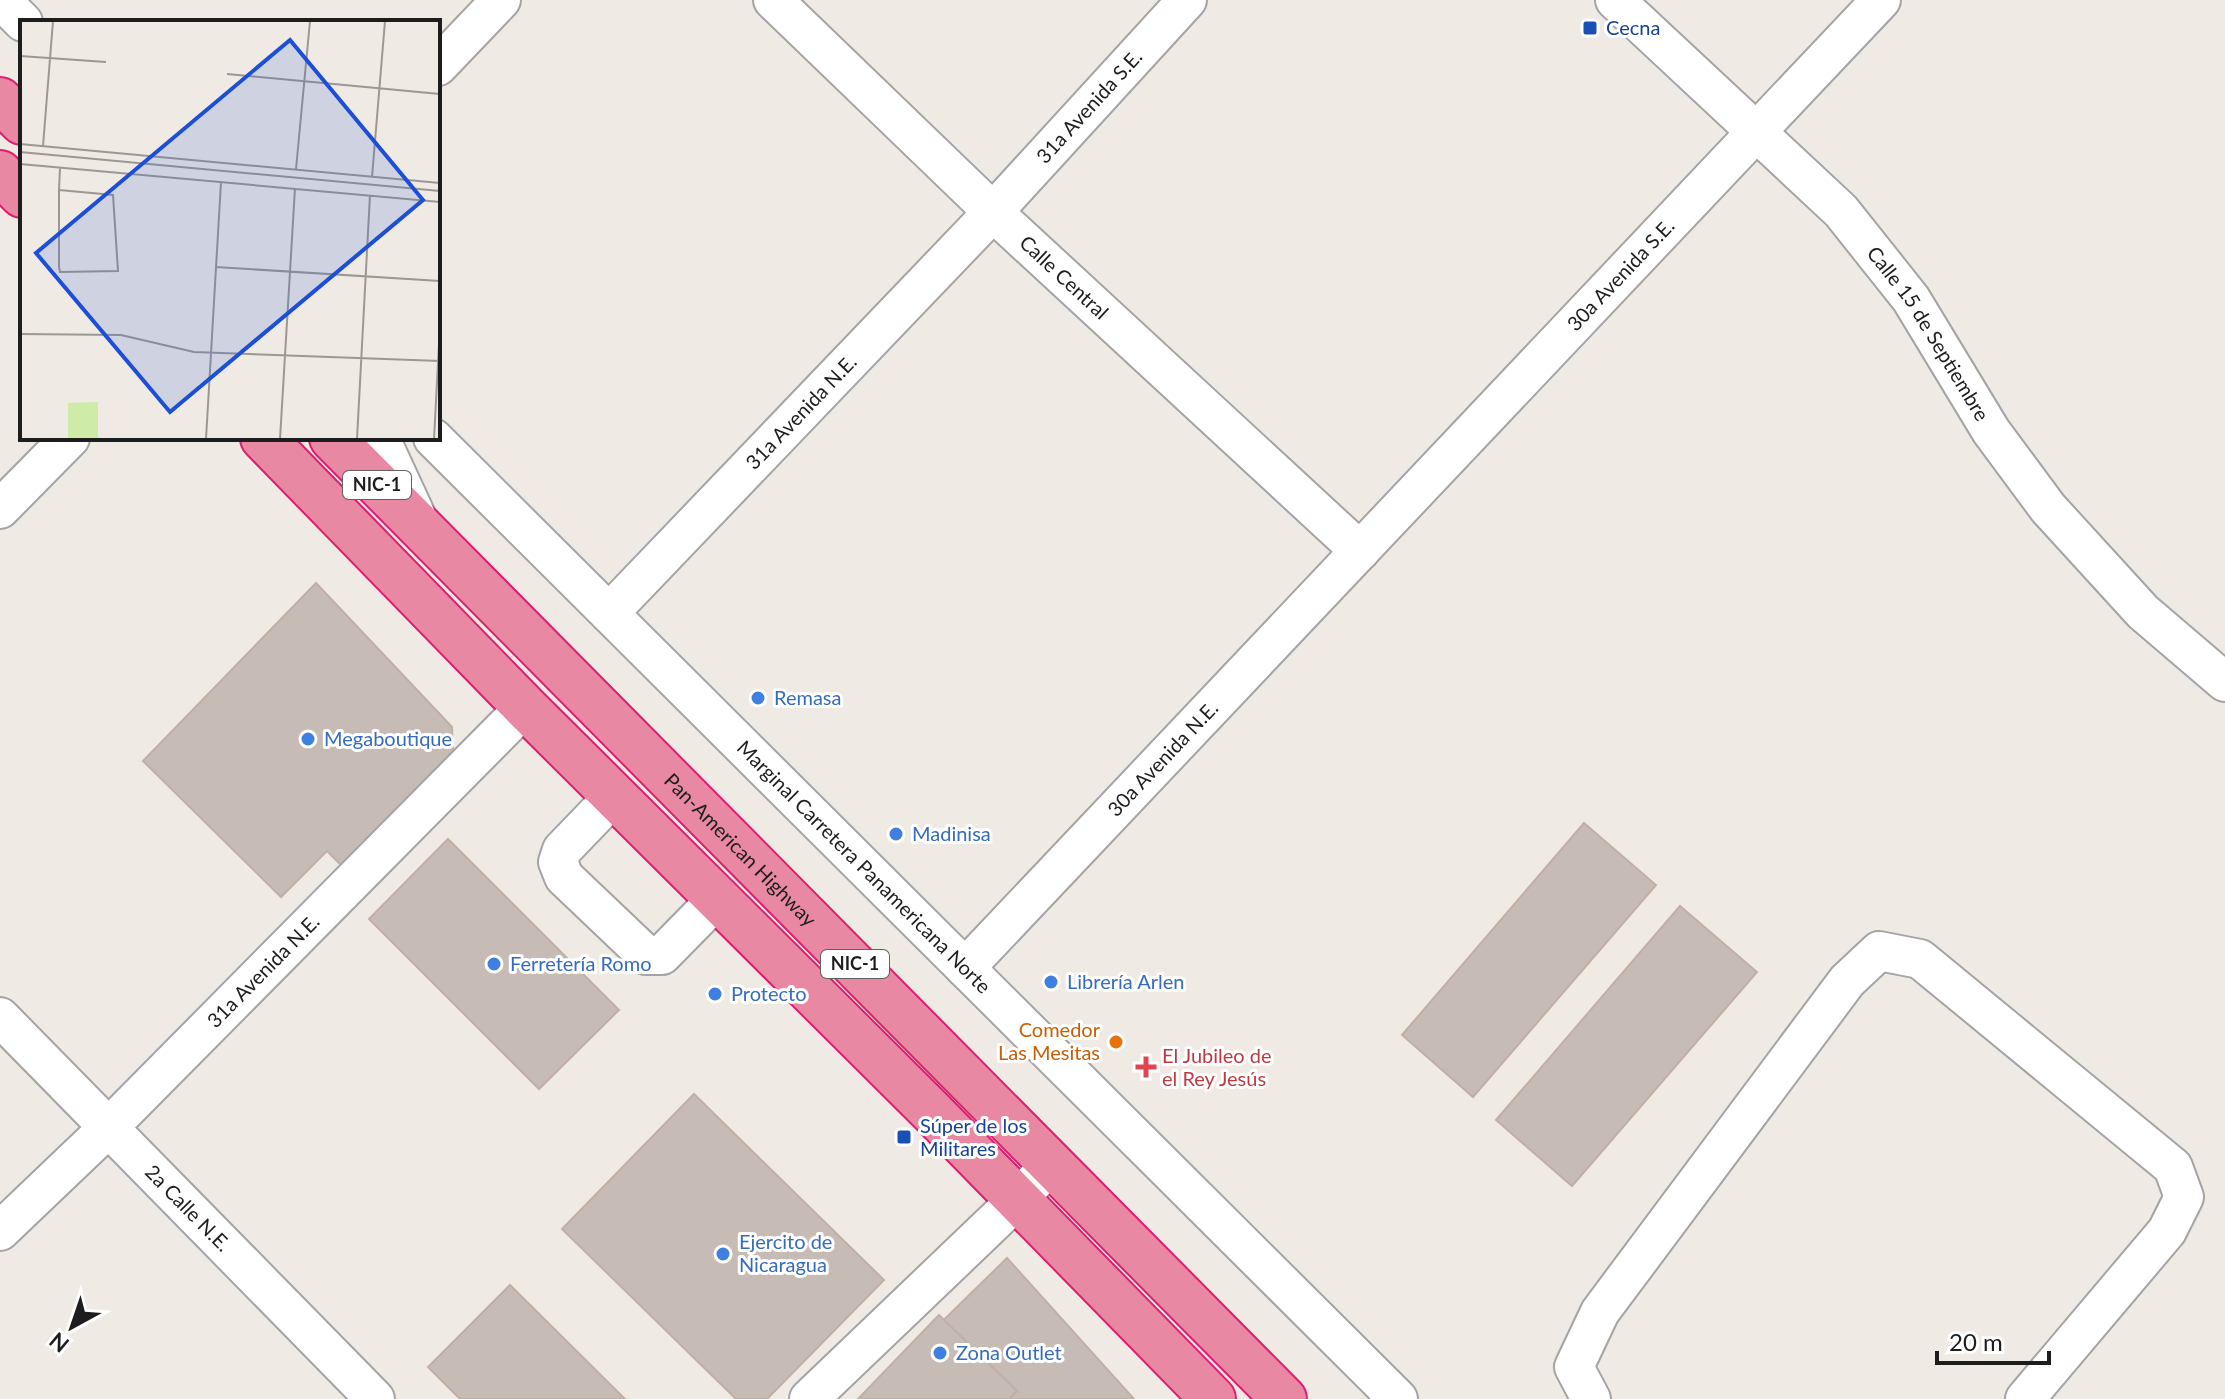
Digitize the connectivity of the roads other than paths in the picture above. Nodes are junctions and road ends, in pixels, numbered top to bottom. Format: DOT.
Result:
graph roads {
  1 [pos="1,0"];
  2 [pos="501,0"];
  3 [pos="773,0"];
  4 [pos="1187,0"];
  5 [pos="1615,0"];
  6 [pos="1881,0"];
  7 [pos="21,20"];
  8 [pos="440,64"];
  9 [pos="0,100"];
  10 [pos="20,120"];
  11 [pos="1757,131"];
  12 [pos="0,173"];
  13 [pos="20,193"];
  14 [pos="993,212"];
  15 [pos="68,440"];
  16 [pos="265,440"];
  17 [pos="334,440"];
  18 [pos="381,440"];
  19 [pos="435,440"];
  20 [pos="0,509"];
  21 [pos="423,532"];
  22 [pos="1360,551"];
  23 [pos="609,613"];
  24 [pos="2225,682"];
  25 [pos="525,707"];
  26 [pos="614,796"];
  27 [pos="717,899"];
  28 [pos="965,968"];
  29 [pos="0,1017"];
  30 [pos="109,1127"];
  31 [pos="1052,1163"];
  32 [pos="1017,1200"];
  33 [pos="0,1231"];
  34 [pos="375,1399"];
  35 [pos="809,1399"];
  36 [pos="1213,1399"];
  37 [pos="1284,1399"];
  38 [pos="1398,1399"];
  39 [pos="1591,1399"];
  40 [pos="2025,1399"];
  1 -- 7 [label="street"];
  2 -- 8 [label="street"];
  3 -- 14 [label="street, Calle Central"];
  4 -- 14 [label="street, 31a Avenida S.E."];
  5 -- 11 [label="street, Calle 15 de Septiembre"];
  6 -- 11 [label="street, 30a Avenida S.E."];
  9 -- 10 [label="highway"];
  11 -- 22 [label="street, 30a Avenida S.E."];
  11 -- 24 [label="street, Calle 15 de Septiembre"];
  12 -- 13 [label="highway"];
  14 -- 22 [label="street, Calle Central"];
  14 -- 23 [label="street, 31a Avenida N.E."];
  15 -- 20 [label="street"];
  16 -- 25 [label="highway, NIC-1"];
  17 -- 21 [label="highway, Pan-American Highway / NIC-1"];
  18 -- 21 [label="street"];
  19 -- 23 [label="street, Marginal Carretera Panamericana Norte"];
  21 -- 31 [label="highway, Pan-American Highway / NIC-1"];
  22 -- 28 [label="street, 30a Avenida N.E."];
  23 -- 28 [label="street, Marginal Carretera Panamericana Norte"];
  25 -- 26 [label="highway, NIC-1"];
  25 -- 30 [label="street, 31a Avenida N.E."];
  26 -- 27 [label="highway, NIC-1"];
  26 -- 27 [label="street"];
  27 -- 32 [label="highway, NIC-1"];
  28 -- 38 [label="street, Marginal Carretera Panamericana Norte"];
  29 -- 30 [label="street, 2a Calle N.E."];
  30 -- 33 [label="street, 31a Avenida N.E."];
  30 -- 34 [label="street, 2a Calle N.E."];
  31 -- 32 [label="street"];
  31 -- 37 [label="highway, Pan-American Highway / NIC-1"];
  32 -- 35 [label="street"];
  32 -- 36 [label="highway, NIC-1"];
  39 -- 40 [label="street"];
}
